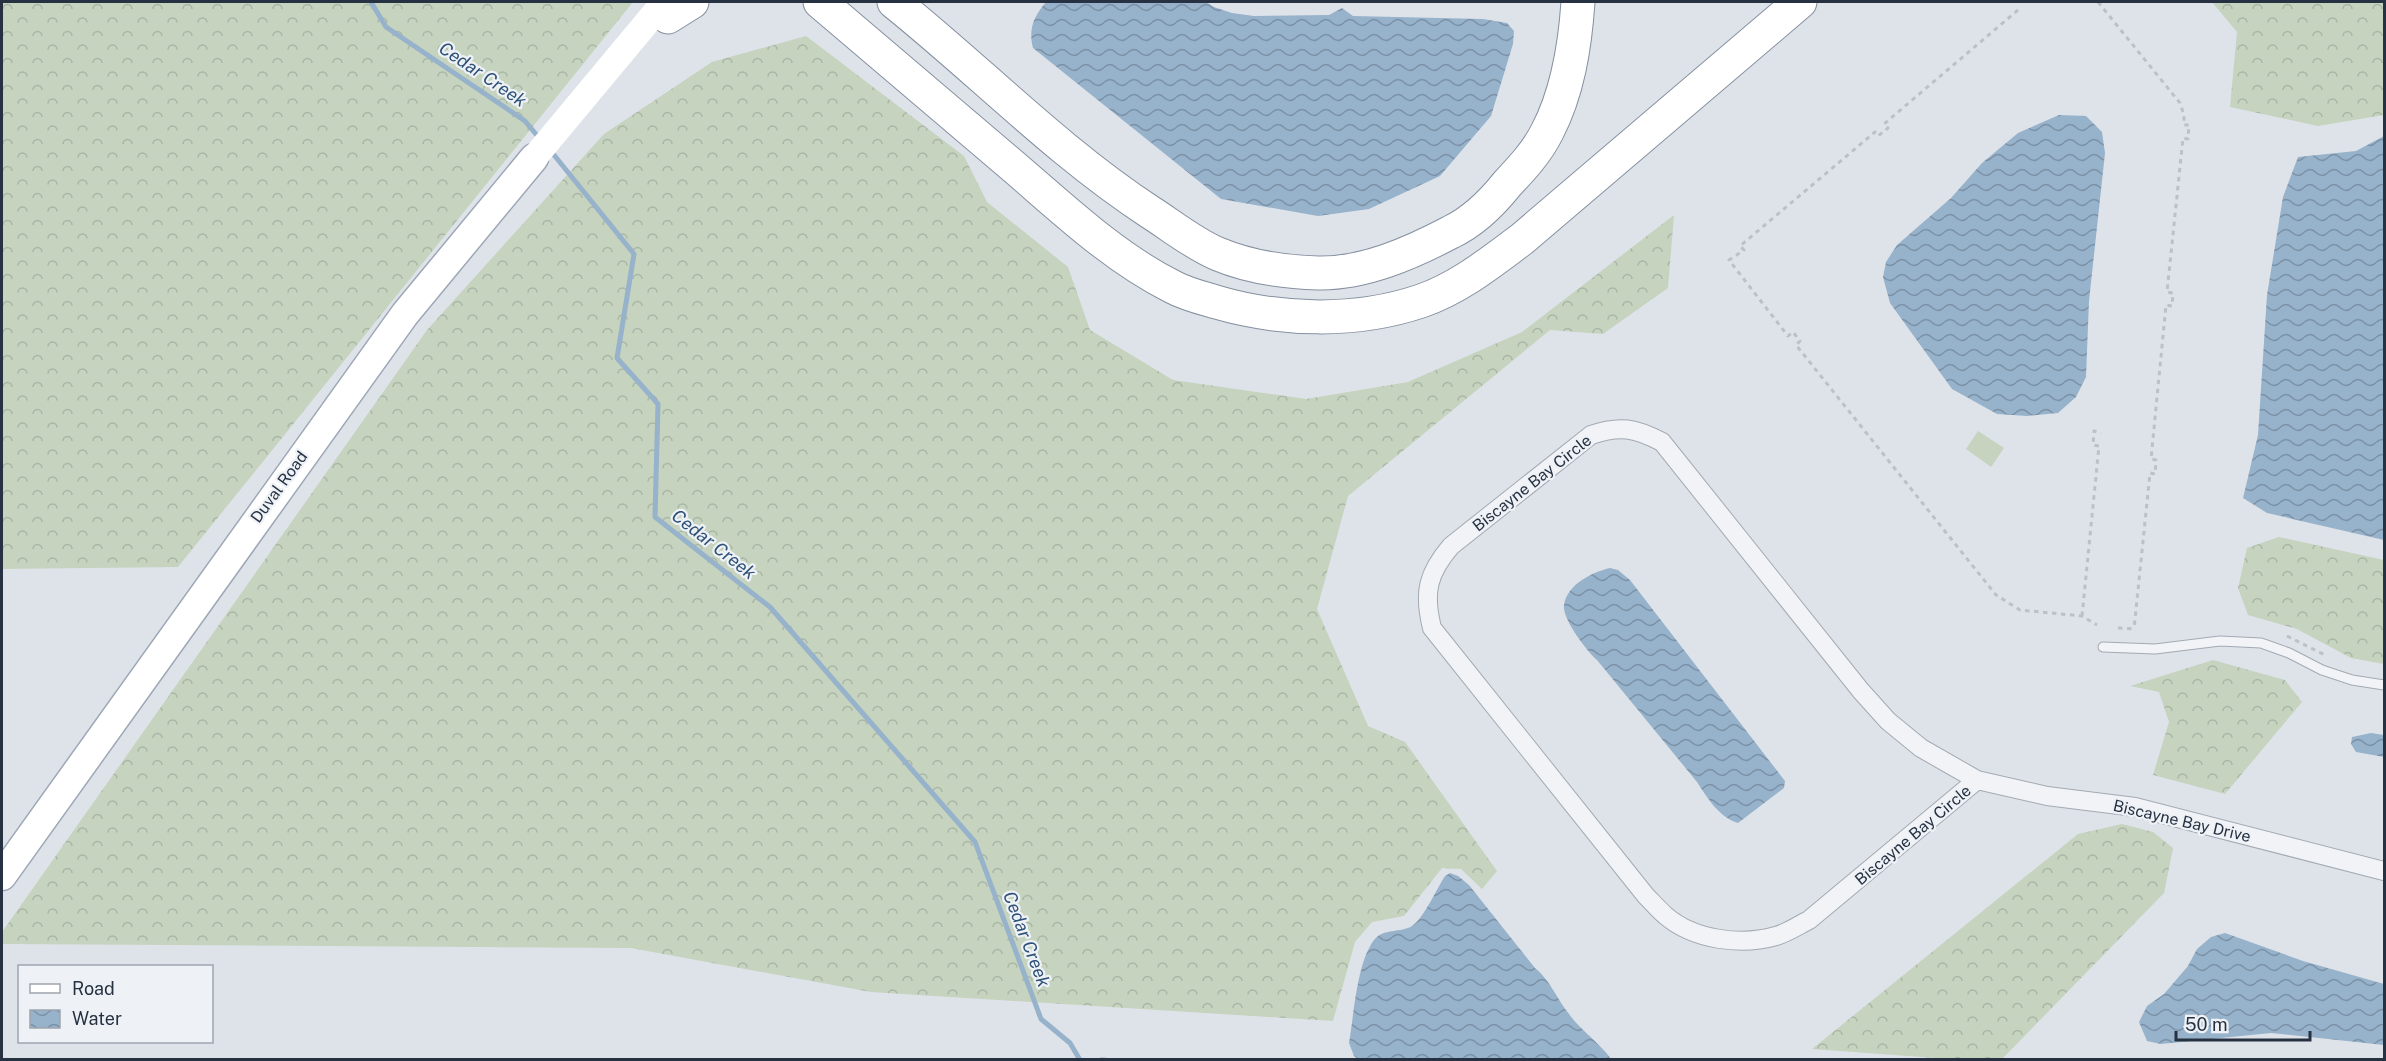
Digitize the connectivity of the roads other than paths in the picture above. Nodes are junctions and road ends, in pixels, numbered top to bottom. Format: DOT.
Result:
graph roads {
  1 [pos="820,2"];
  2 [pos="894,2"];
  3 [pos="1578,2"];
  4 [pos="1800,2"];
  5 [pos="677,5"];
  6 [pos="916,13"];
  7 [pos="534,158"];
  8 [pos="2103,647"];
  9 [pos="2385,685"];
  10 [pos="1977,780"];
  11 [pos="2385,871"];
  12 [pos="2,876"];
  1 -- 4 [label="highway"];
  2 -- 6 [label="highway"];
  3 -- 6 [label="highway"];
  5 -- 7 [label="main road, Duval Road"];
  7 -- 12 [label="main road, Duval Road"];
  8 -- 9 [label="lane"];
  10 -- 10 [label="street, Biscayne Bay Circle"];
  10 -- 11 [label="street, Biscayne Bay Drive"];
}
